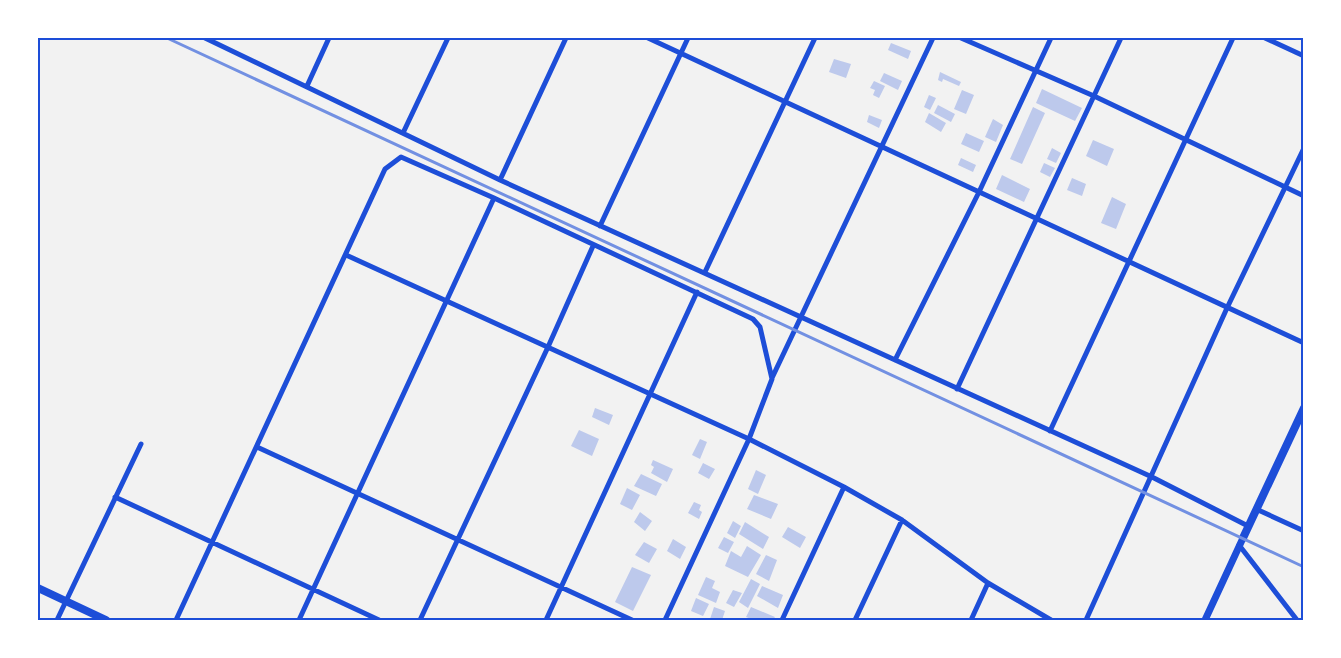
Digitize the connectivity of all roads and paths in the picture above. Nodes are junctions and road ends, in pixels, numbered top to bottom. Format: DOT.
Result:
graph roads {
  1 [pos="205,38"];
  2 [pos="329,38"];
  3 [pos="448,38"];
  4 [pos="566,38"];
  5 [pos="648,38"];
  6 [pos="688,38"];
  7 [pos="815,38"];
  8 [pos="933,38"];
  9 [pos="961,38"];
  10 [pos="1051,38"];
  11 [pos="1121,38"];
  12 [pos="1233,38"];
  13 [pos="1265,38"];
  14 [pos="681,52"];
  15 [pos="1304,56"];
  16 [pos="1035,71"];
  17 [pos="307,86"];
  18 [pos="1094,96"];
  19 [pos="784,101"];
  20 [pos="403,133"];
  21 [pos="1185,138"];
  22 [pos="880,146"];
  23 [pos="1304,148"];
  24 [pos="500,180"];
  25 [pos="1286,188"];
  26 [pos="979,192"];
  27 [pos="1304,196"];
  28 [pos="494,198"];
  29 [pos="1036,219"];
  30 [pos="600,226"];
  31 [pos="593,246"];
  32 [pos="346,255"];
  33 [pos="1129,262"];
  34 [pos="705,272"];
  35 [pos="697,292"];
  36 [pos="448,301"];
  37 [pos="1227,308"];
  38 [pos="801,316"];
  39 [pos="1304,343"];
  40 [pos="548,347"];
  41 [pos="895,360"];
  42 [pos="772,379"];
  43 [pos="957,389"];
  44 [pos="650,394"];
  45 [pos="1304,408"];
  46 [pos="1050,431"];
  47 [pos="749,439"];
  48 [pos="141,444"];
  49 [pos="257,447"];
  50 [pos="1152,477"];
  51 [pos="844,487"];
  52 [pos="358,494"];
  53 [pos="115,497"];
  54 [pos="1257,509"];
  55 [pos="902,520"];
  56 [pos="1248,526"];
  57 [pos="1304,531"];
  58 [pos="458,540"];
  59 [pos="1241,542"];
  60 [pos="212,543"];
  61 [pos="988,583"];
  62 [pos="561,587"];
  63 [pos="38,588"];
  64 [pos="313,590"];
  65 [pos="66,602"];
  66 [pos="57,621"];
  67 [pos="106,621"];
  68 [pos="176,621"];
  69 [pos="299,621"];
  70 [pos="379,621"];
  71 [pos="420,621"];
  72 [pos="546,621"];
  73 [pos="632,621"];
  74 [pos="665,621"];
  75 [pos="782,621"];
  76 [pos="855,621"];
  77 [pos="971,621"];
  78 [pos="1051,621"];
  79 [pos="1086,621"];
  80 [pos="1205,621"];
  81 [pos="1297,621"];
  1 -- 17 [label="street"];
  2 -- 17 [label="street"];
  3 -- 20 [label="street"];
  4 -- 24 [label="street"];
  5 -- 14 [label="street"];
  6 -- 14 [label="street"];
  7 -- 19 [label="street"];
  8 -- 22 [label="street"];
  9 -- 16 [label="street"];
  10 -- 16 [label="street"];
  11 -- 18 [label="street"];
  12 -- 21 [label="street"];
  13 -- 15 [label="street"];
  14 -- 19 [label="street"];
  14 -- 30 [label="street"];
  16 -- 18 [label="street"];
  16 -- 26 [label="street"];
  17 -- 20 [label="street"];
  18 -- 21 [label="street"];
  18 -- 29 [label="street"];
  19 -- 22 [label="street"];
  19 -- 34 [label="street"];
  20 -- 24 [label="street"];
  21 -- 25 [label="street"];
  21 -- 33 [label="street"];
  22 -- 26 [label="street"];
  22 -- 38 [label="street"];
  23 -- 25 [label="street"];
  24 -- 30 [label="street"];
  25 -- 27 [label="street"];
  25 -- 37 [label="street"];
  26 -- 29 [label="street"];
  26 -- 41 [label="street"];
  28 -- 31 [label="street"];
  28 -- 32 [label="street"];
  28 -- 36 [label="street"];
  29 -- 33 [label="street"];
  29 -- 43 [label="street"];
  30 -- 34 [label="street"];
  31 -- 35 [label="street"];
  31 -- 40 [label="street"];
  32 -- 36 [label="street"];
  32 -- 49 [label="street"];
  33 -- 37 [label="street"];
  33 -- 46 [label="street"];
  34 -- 38 [label="street"];
  35 -- 42 [label="street"];
  35 -- 44 [label="street"];
  36 -- 40 [label="street"];
  36 -- 52 [label="street"];
  37 -- 39 [label="street"];
  37 -- 50 [label="street"];
  38 -- 41 [label="street"];
  38 -- 42 [label="street"];
  40 -- 44 [label="street"];
  40 -- 58 [label="street"];
  41 -- 43 [label="street"];
  42 -- 47 [label="street"];
  43 -- 46 [label="street"];
  44 -- 47 [label="street"];
  44 -- 62 [label="street"];
  45 -- 54 [label="main road"];
  46 -- 50 [label="street"];
  47 -- 51 [label="street"];
  47 -- 74 [label="street"];
  48 -- 53 [label="street"];
  49 -- 52 [label="street"];
  49 -- 60 [label="street"];
  50 -- 56 [label="street"];
  50 -- 79 [label="street"];
  51 -- 55 [label="street"];
  51 -- 75 [label="street"];
  52 -- 58 [label="street"];
  52 -- 64 [label="street"];
  53 -- 60 [label="street"];
  53 -- 65 [label="street"];
  54 -- 56 [label="main road"];
  54 -- 57 [label="street"];
  55 -- 61 [label="street"];
  55 -- 76 [label="street"];
  56 -- 59 [label="main road"];
  58 -- 62 [label="street"];
  58 -- 71 [label="street"];
  59 -- 80 [label="street"];
  59 -- 81 [label="street"];
  60 -- 64 [label="street"];
  60 -- 68 [label="street"];
  61 -- 77 [label="street"];
  61 -- 78 [label="street"];
  62 -- 72 [label="street"];
  62 -- 73 [label="street"];
  63 -- 65 [label="main road"];
  64 -- 69 [label="street"];
  64 -- 70 [label="street"];
  65 -- 66 [label="street"];
  65 -- 67 [label="main road"];
}
